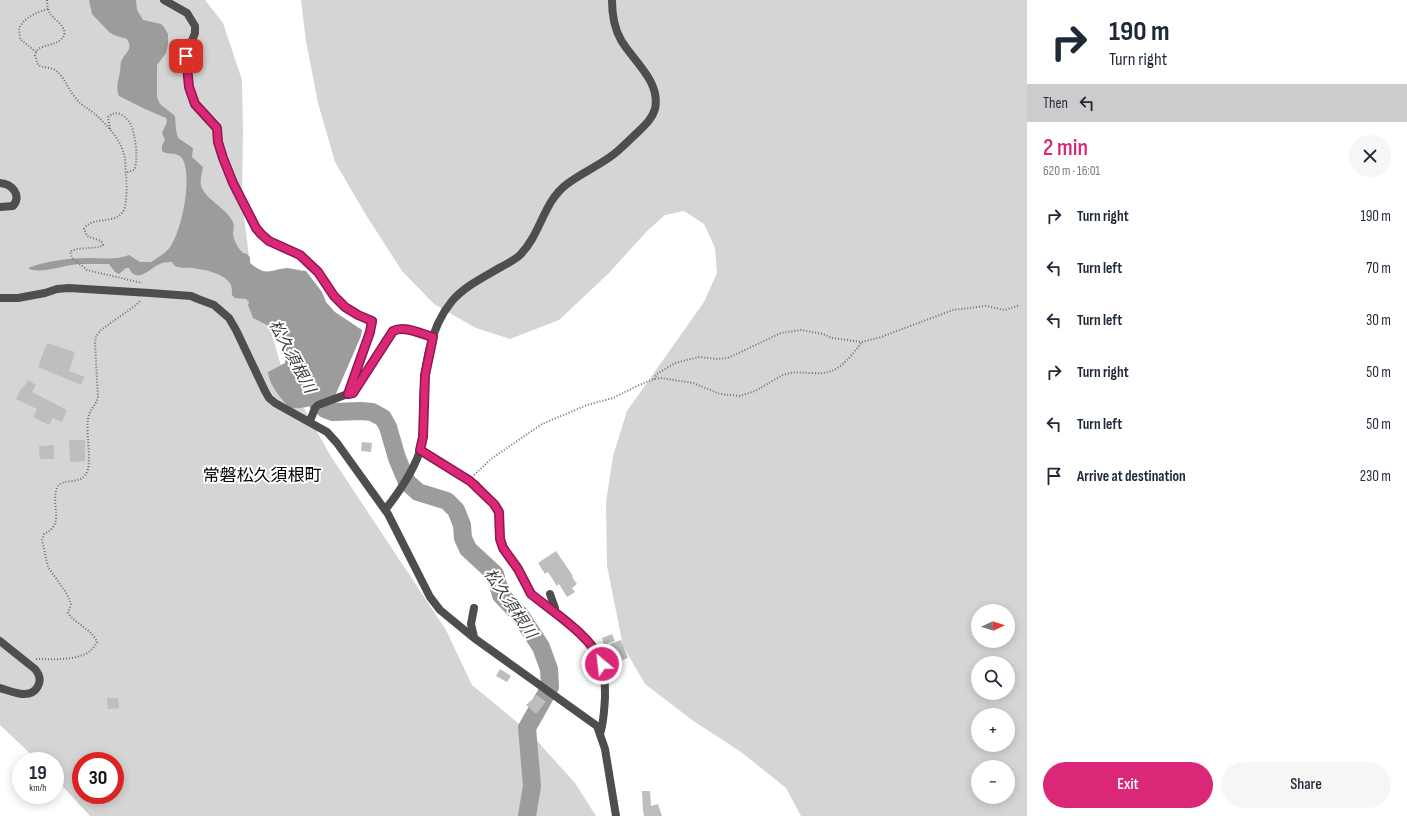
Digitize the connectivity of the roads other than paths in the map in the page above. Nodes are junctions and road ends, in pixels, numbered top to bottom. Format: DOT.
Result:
graph roads {
  1 [pos="164,0"];
  2 [pos="612,0"];
  3 [pos="0,183"];
  4 [pos="0,207"];
  5 [pos="0,298"];
  6 [pos="433,337"];
  7 [pos="348,394"];
  8 [pos="310,422"];
  9 [pos="420,450"];
  10 [pos="385,510"];
  11 [pos="550,594"];
  12 [pos="474,608"];
  13 [pos="555,613"];
  14 [pos="474,638"];
  15 [pos="0,641"];
  16 [pos="0,688"];
  17 [pos="600,734"];
  18 [pos="616,816"];
  1 -- 7 [label="street"];
  2 -- 6 [label="street"];
  3 -- 4 [label="street"];
  5 -- 8 [label="street"];
  6 -- 7 [label="street"];
  6 -- 9 [label="street"];
  7 -- 8 [label="street"];
  8 -- 10 [label="street"];
  9 -- 10 [label="street"];
  9 -- 13 [label="street"];
  10 -- 14 [label="street"];
  11 -- 13 [label="street"];
  12 -- 14 [label="street"];
  13 -- 17 [label="street"];
  14 -- 17 [label="street"];
  15 -- 16 [label="street"];
  17 -- 18 [label="street"];
}
